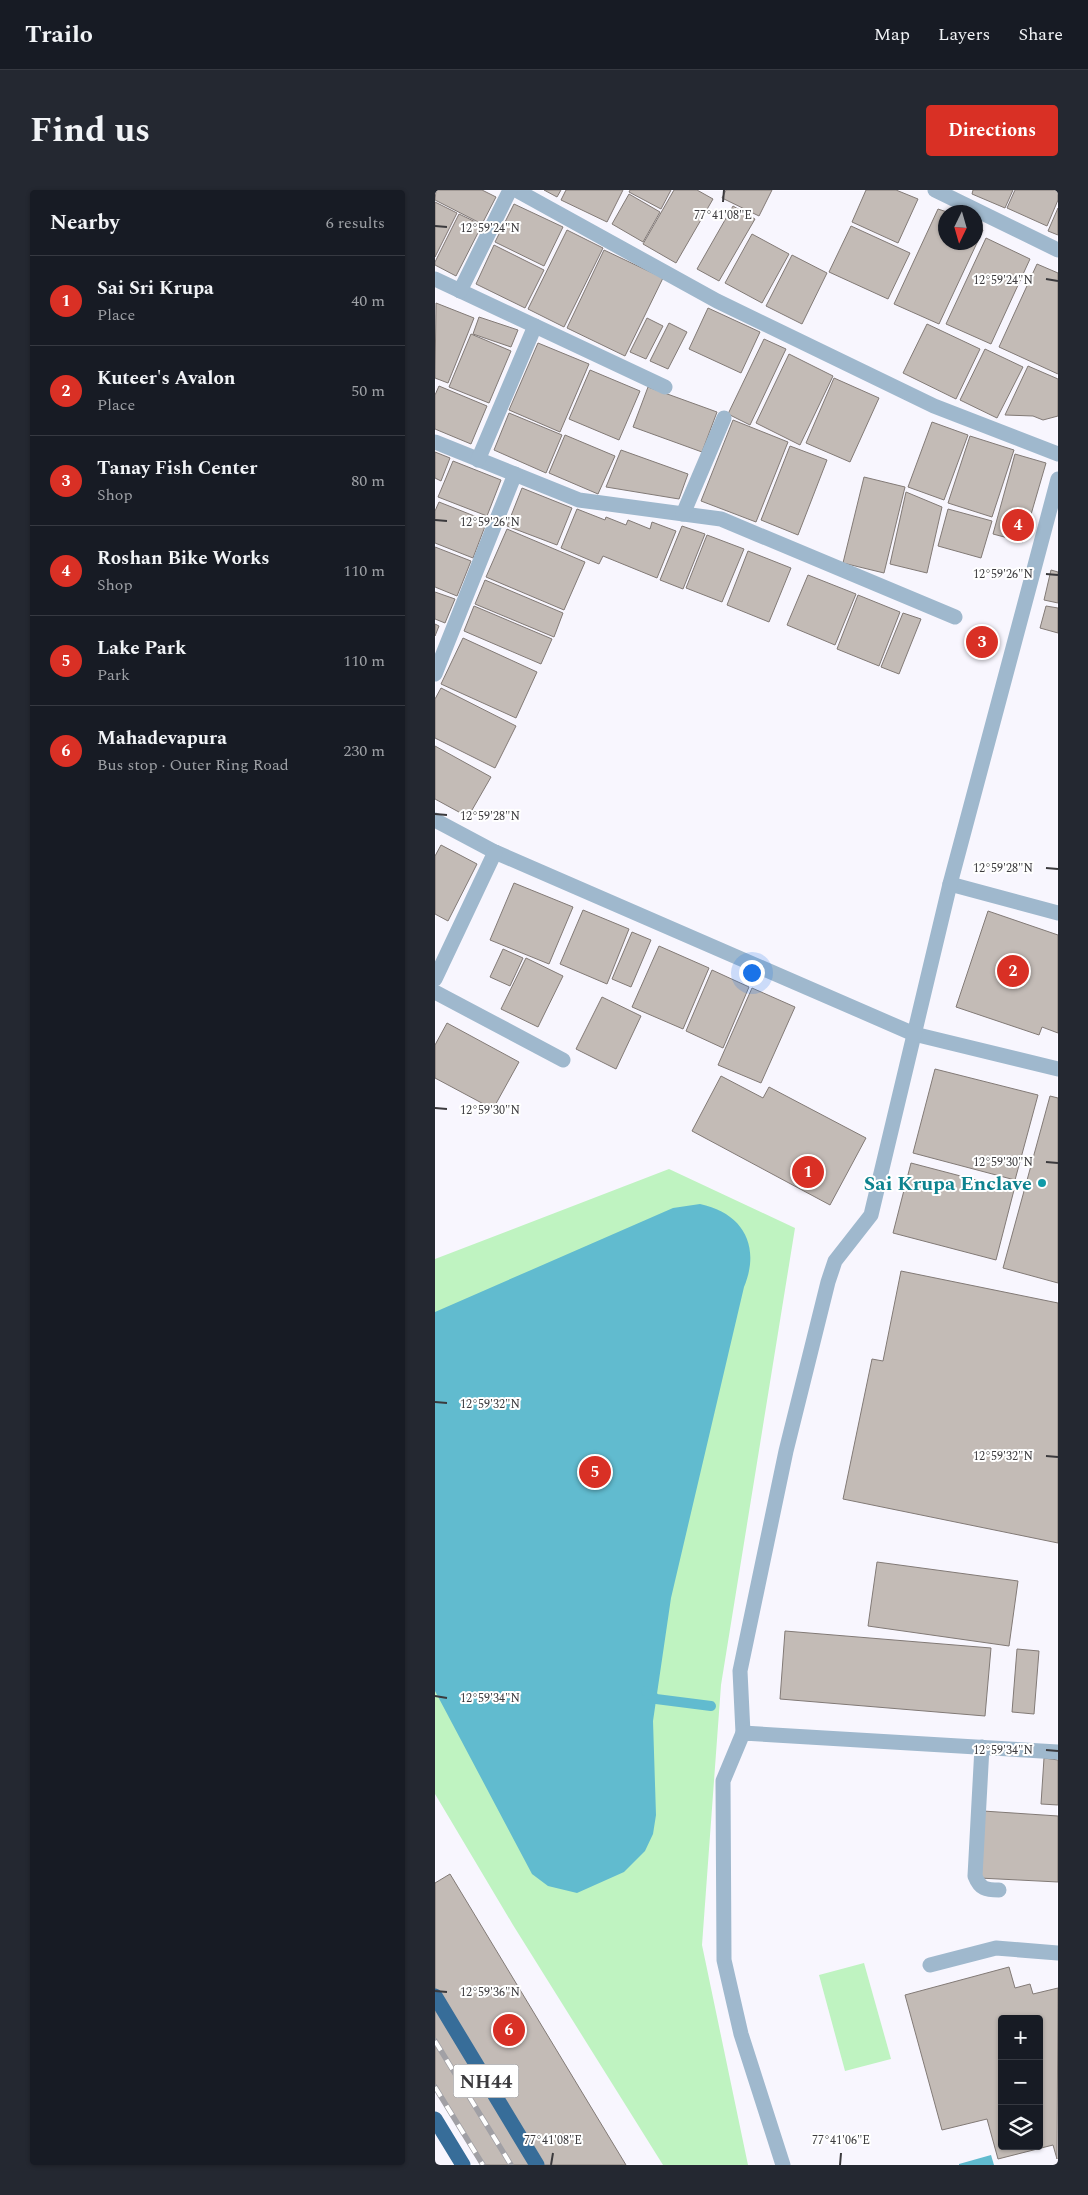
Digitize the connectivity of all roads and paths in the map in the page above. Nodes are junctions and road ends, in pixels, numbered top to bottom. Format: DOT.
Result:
graph roads {
  1 [pos="510,190"];
  2 [pos="515,190"];
  3 [pos="935,190"];
  4 [pos="1058,250"];
  5 [pos="435,279"];
  6 [pos="460,291"];
  7 [pos="535,326"];
  8 [pos="665,387"];
  9 [pos="724,418"];
  10 [pos="435,442"];
  11 [pos="1058,454"];
  12 [pos="478,460"];
  13 [pos="515,474"];
  14 [pos="1058,479"];
  15 [pos="683,514"];
  16 [pos="1051,525"];
  17 [pos="955,617"];
  18 [pos="435,674"];
  19 [pos="435,820"];
  20 [pos="495,852"];
  21 [pos="950,884"];
  22 [pos="1058,913"];
  23 [pos="435,978"];
  24 [pos="435,992"];
  25 [pos="914,1034"];
  26 [pos="563,1060"];
  27 [pos="1058,1068"];
  28 [pos="743,1733"];
  29 [pos="982,1747"];
  30 [pos="1058,1752"];
  31 [pos="999,1890"];
  32 [pos="1058,1953"];
  33 [pos="929,1965"];
  34 [pos="435,1996"];
  35 [pos="435,2119"];
  36 [pos="463,2165"];
  37 [pos="537,2165"];
  38 [pos="783,2165"];
  1 -- 6 [label="street"];
  2 -- 11 [label="street"];
  3 -- 4 [label="street"];
  5 -- 6 [label="street"];
  6 -- 7 [label="street"];
  7 -- 8 [label="street"];
  7 -- 12 [label="street"];
  9 -- 15 [label="street"];
  10 -- 12 [label="street"];
  12 -- 13 [label="street"];
  13 -- 15 [label="street"];
  13 -- 18 [label="street"];
  14 -- 16 [label="street"];
  15 -- 17 [label="street"];
  16 -- 21 [label="street"];
  19 -- 20 [label="street"];
  20 -- 23 [label="street"];
  20 -- 25 [label="street"];
  21 -- 22 [label="street"];
  21 -- 25 [label="street"];
  24 -- 26 [label="street"];
  25 -- 27 [label="street"];
  25 -- 28 [label="street"];
  28 -- 29 [label="street"];
  28 -- 38 [label="street"];
  29 -- 30 [label="street"];
  29 -- 31 [label="street"];
  32 -- 33 [label="street"];
  34 -- 37 [label="highway, NH44"];
  35 -- 36 [label="highway, NH44"];
}
